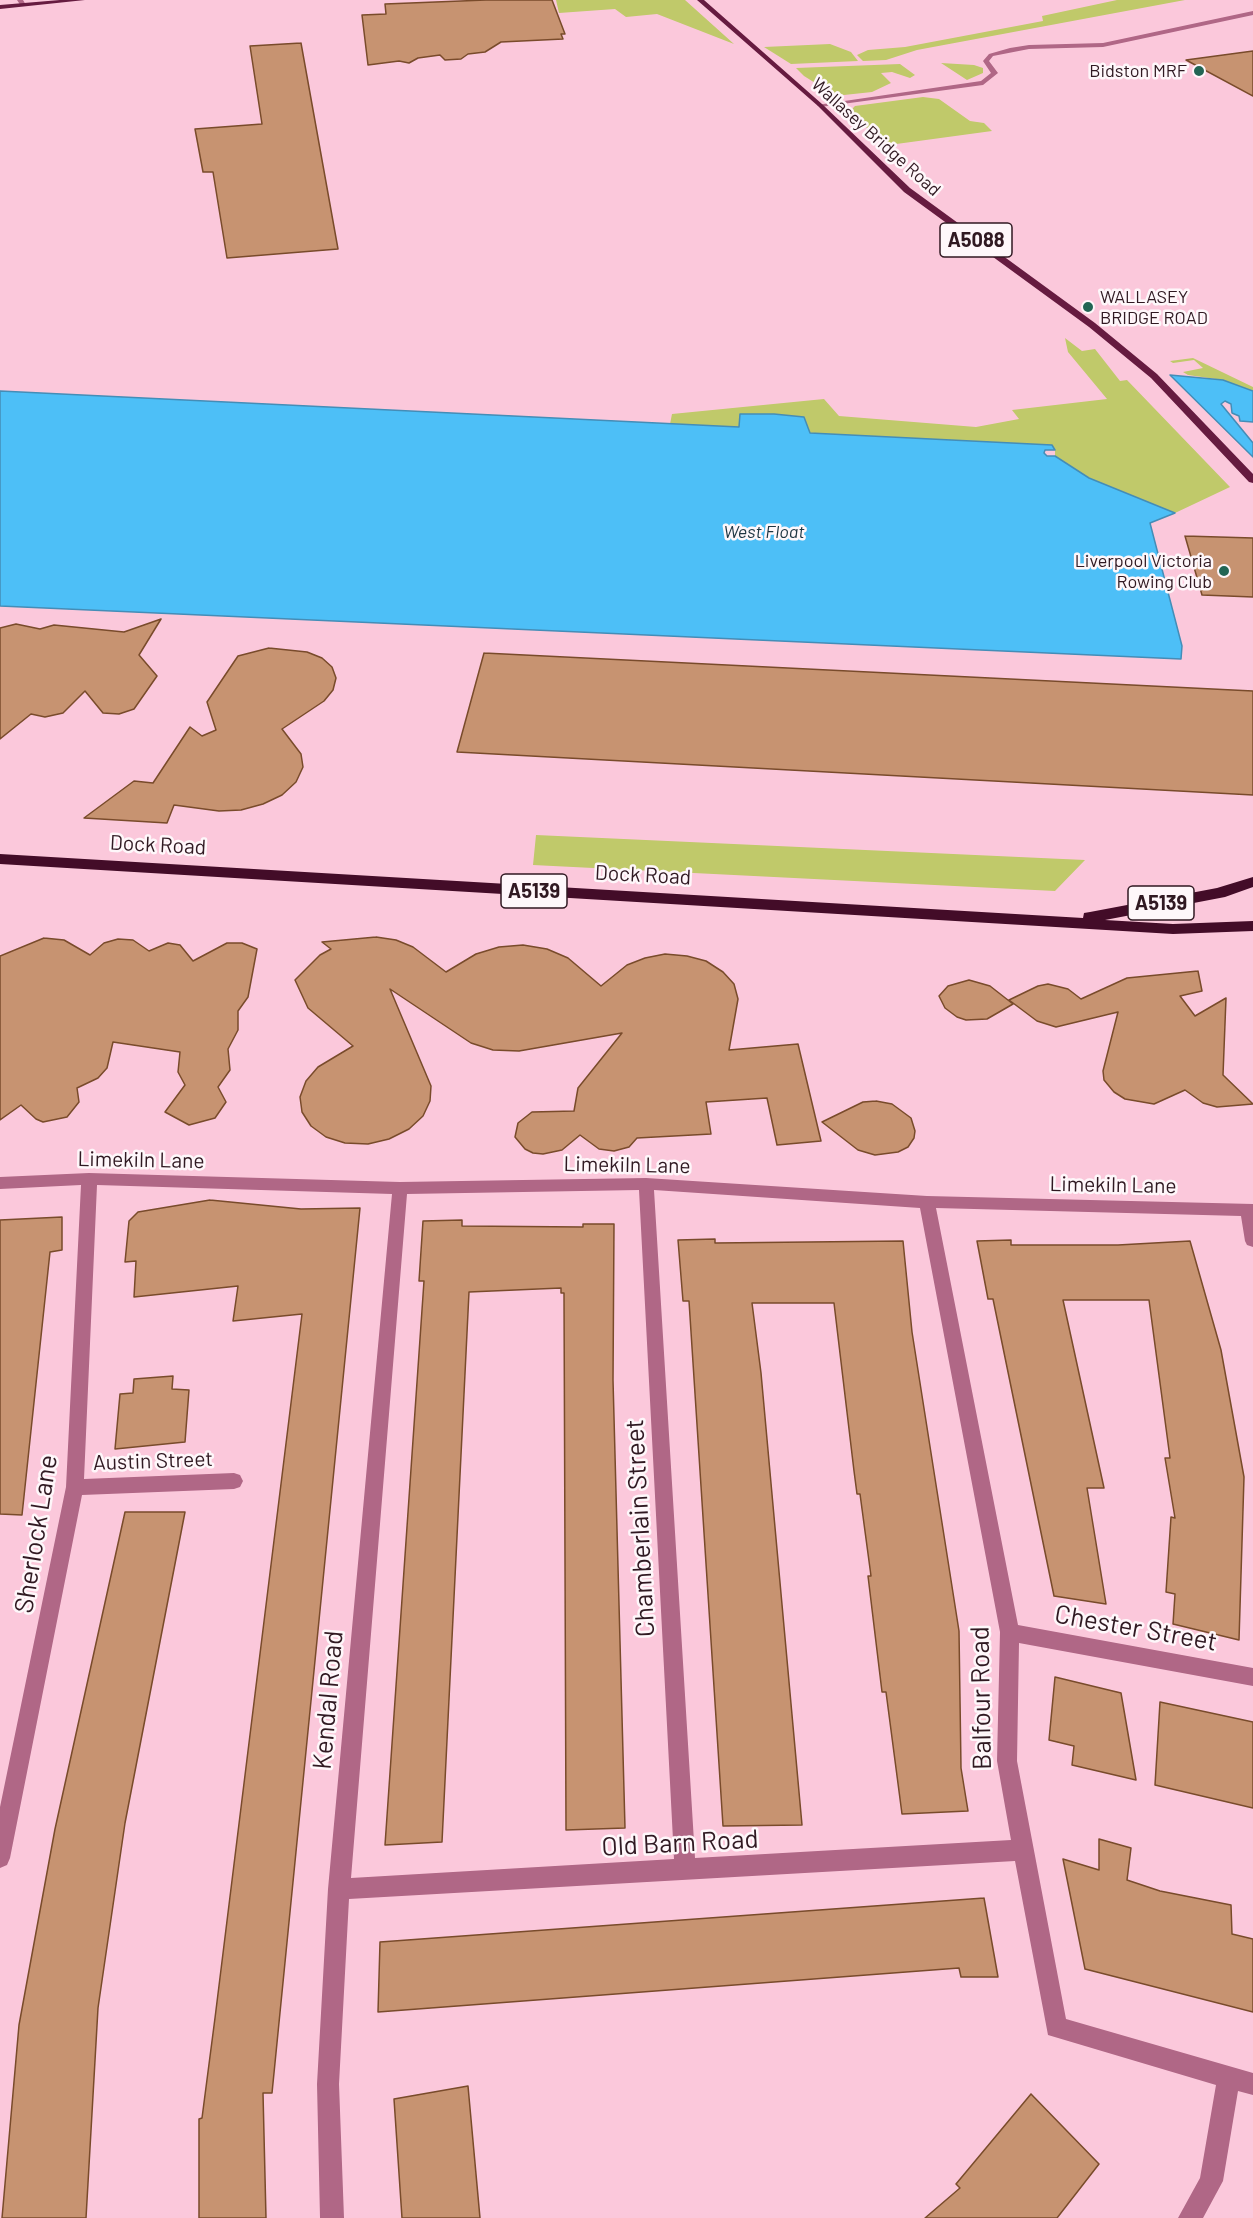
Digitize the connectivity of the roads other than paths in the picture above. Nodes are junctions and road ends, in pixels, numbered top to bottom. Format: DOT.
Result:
graph roads {
  1 [pos="82,0"];
  2 [pos="699,0"];
  3 [pos="22,3"];
  4 [pos="0,7"];
  5 [pos="1253,13"];
  6 [pos="820,105"];
  7 [pos="1253,480"];
  8 [pos="0,859"];
  9 [pos="1253,882"];
  10 [pos="1068,921"];
  11 [pos="1253,926"];
  12 [pos="89,1179"];
  13 [pos="0,1183"];
  14 [pos="646,1184"];
  15 [pos="400,1188"];
  16 [pos="927,1202"];
  17 [pos="1250,1209"];
  18 [pos="1253,1240"];
  19 [pos="234,1481"];
  20 [pos="75,1487"];
  21 [pos="1010,1632"];
  22 [pos="1253,1677"];
  23 [pos="1023,1850"];
  24 [pos="0,1858"];
  25 [pos="684,1869"];
  26 [pos="339,1889"];
  27 [pos="1228,2077"];
  28 [pos="1253,2085"];
  29 [pos="332,2218"];
  30 [pos="1191,2218"];
  1 -- 3 [label="main road"];
  2 -- 6 [label="main road, Wallasey Bridge Road / A5088"];
  3 -- 4 [label="main road"];
  5 -- 6 [label="street"];
  6 -- 7 [label="main road, Wallasey Bridge Road / A5088"];
  8 -- 10 [label="highway, Dock Road / A5139"];
  9 -- 10 [label="highway, Dock Road / A5139"];
  10 -- 11 [label="highway, Dock Road / A5139"];
  12 -- 13 [label="street, Limekiln Lane"];
  12 -- 15 [label="street, Limekiln Lane"];
  12 -- 20 [label="street, Sherlock Lane"];
  14 -- 15 [label="street, Limekiln Lane"];
  14 -- 16 [label="street, Limekiln Lane"];
  14 -- 25 [label="street, Chamberlain Street"];
  15 -- 26 [label="street, Kendal Road"];
  16 -- 17 [label="street, Limekiln Lane"];
  16 -- 21 [label="street, Balfour Road"];
  17 -- 18 [label="street"];
  19 -- 20 [label="street, Austin Street"];
  20 -- 24 [label="street, Sherlock Lane"];
  21 -- 22 [label="street, Chester Street"];
  21 -- 23 [label="street, Balfour Road"];
  23 -- 25 [label="street, Old Barn Road"];
  23 -- 27 [label="street, Balfour Road"];
  25 -- 26 [label="street, Old Barn Road"];
  26 -- 29 [label="street, Kendal Road"];
  27 -- 28 [label="street, Balfour Road"];
  27 -- 30 [label="street"];
}
